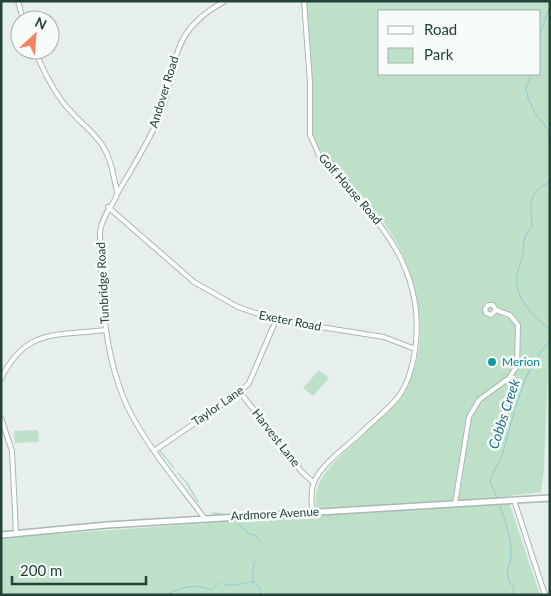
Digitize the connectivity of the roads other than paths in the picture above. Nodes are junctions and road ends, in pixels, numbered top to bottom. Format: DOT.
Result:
graph roads {
  1 [pos="225,1"];
  2 [pos="304,1"];
  3 [pos="40,60"];
  4 [pos="117,194"];
  5 [pos="108,207"];
  6 [pos="496,310"];
  7 [pos="276,320"];
  8 [pos="106,330"];
  9 [pos="415,349"];
  10 [pos="1,379"];
  11 [pos="240,392"];
  12 [pos="1,418"];
  13 [pos="154,451"];
  14 [pos="314,483"];
  15 [pos="547,498"];
  16 [pos="514,500"];
  17 [pos="456,504"];
  18 [pos="312,512"];
  19 [pos="205,518"];
  20 [pos="16,533"];
  21 [pos="1,534"];
  22 [pos="545,595"];
  1 -- 4 [label="street, Andover Road"];
  2 -- 9 [label="street, Golf House Road"];
  3 -- 4 [label="street"];
  4 -- 5 [label="street, Tunbridge Road"];
  5 -- 7 [label="street, Exeter Road"];
  5 -- 8 [label="street, Tunbridge Road"];
  6 -- 17 [label="street"];
  7 -- 9 [label="street, Exeter Road"];
  7 -- 11 [label="street, Taylor Lane"];
  8 -- 10 [label="street"];
  8 -- 13 [label="street, Tunbridge Road"];
  9 -- 14 [label="street, Golf House Road"];
  11 -- 13 [label="street, Taylor Lane"];
  11 -- 14 [label="street, Harvest Lane"];
  12 -- 20 [label="street"];
  13 -- 19 [label="street, Tunbridge Road"];
  14 -- 18 [label="street"];
  15 -- 16 [label="street, Ardmore Avenue"];
  16 -- 17 [label="street, Ardmore Avenue"];
  16 -- 22 [label="street"];
  17 -- 18 [label="street, Ardmore Avenue"];
  18 -- 19 [label="street, Ardmore Avenue"];
  19 -- 20 [label="street, Ardmore Avenue"];
  20 -- 21 [label="street, Ardmore Avenue"];
}
